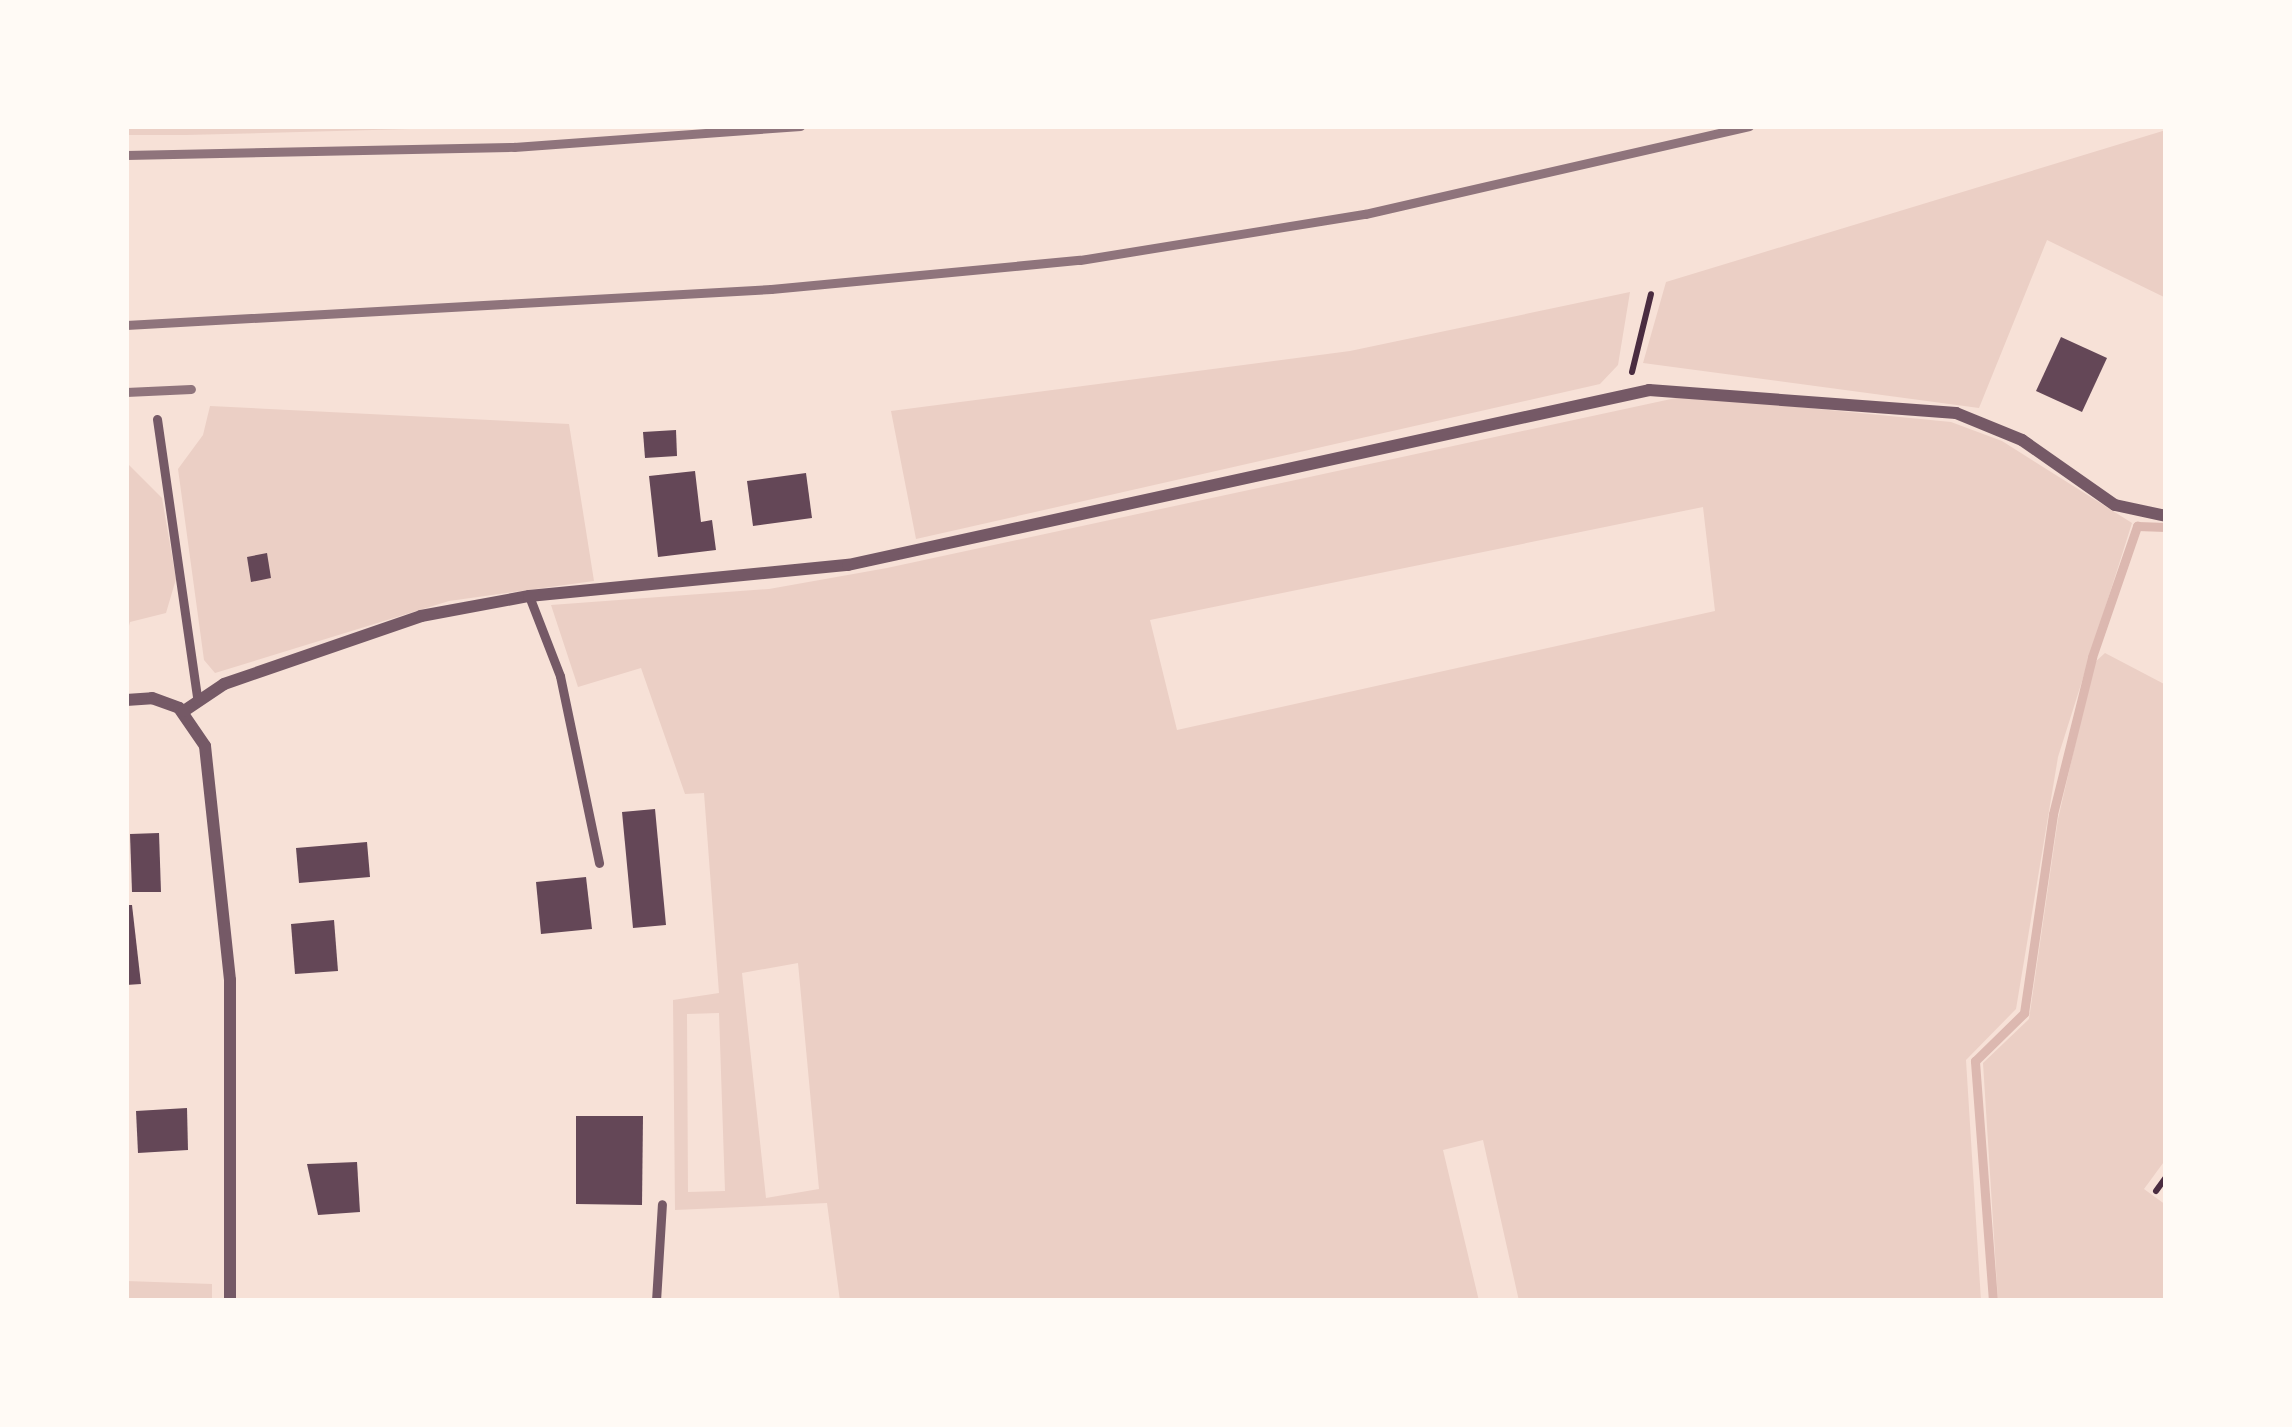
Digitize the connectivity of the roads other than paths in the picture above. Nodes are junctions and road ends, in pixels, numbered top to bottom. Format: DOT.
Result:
graph roads {
  1 [pos="157,419"];
  2 [pos="2166,516"];
  3 [pos="529,596"];
  4 [pos="197,698"];
  5 [pos="126,700"];
  6 [pos="182,710"];
  7 [pos="599,863"];
  8 [pos="662,1204"];
  9 [pos="230,1301"];
  10 [pos="656,1301"];
  1 -- 4 [label="lane"];
  2 -- 3 [label="street"];
  3 -- 4 [label="street"];
  3 -- 7 [label="lane"];
  4 -- 6 [label="street"];
  5 -- 6 [label="street"];
  6 -- 9 [label="street"];
  8 -- 10 [label="lane"];
}
